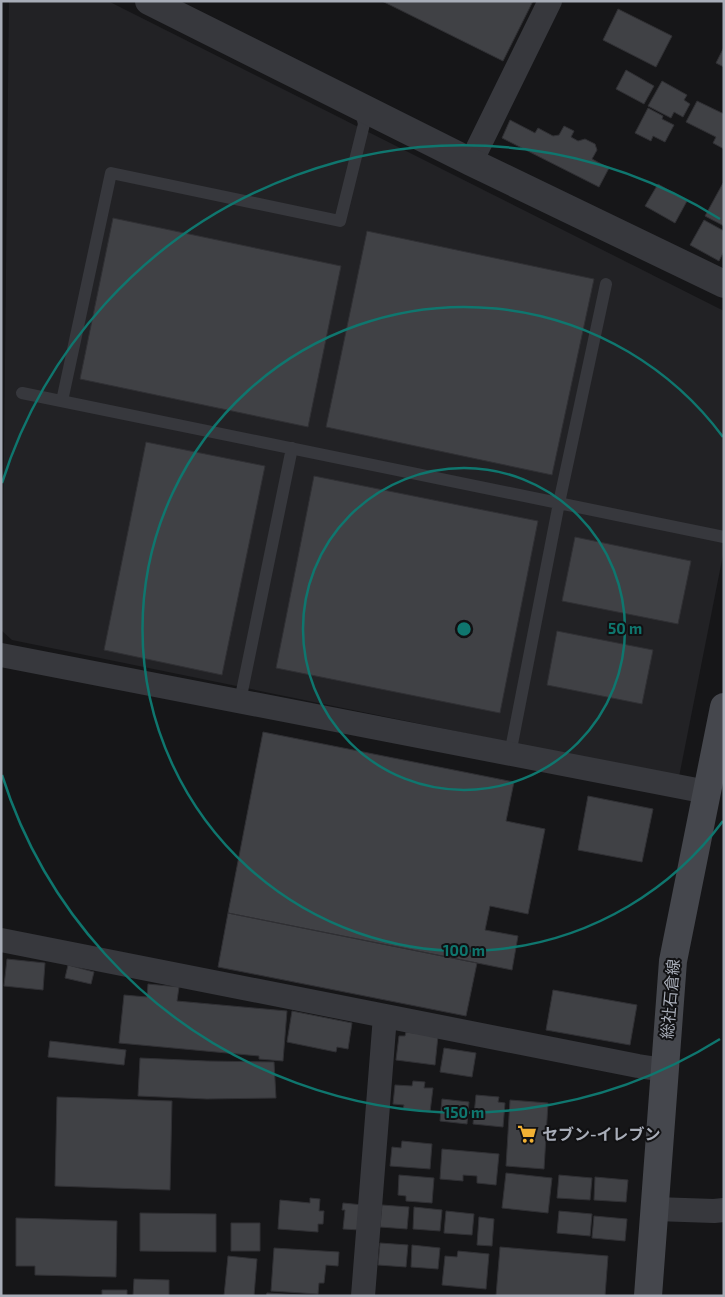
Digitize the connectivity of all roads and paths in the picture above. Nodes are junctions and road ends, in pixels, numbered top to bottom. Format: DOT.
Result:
graph roads {
  1 [pos="149,1"];
  2 [pos="550,1"];
  3 [pos="359,107"];
  4 [pos="471,162"];
  5 [pos="606,284"];
  6 [pos="724,284"];
  7 [pos="22,393"];
  8 [pos="62,401"];
  9 [pos="292,448"];
  10 [pos="559,503"];
  11 [pos="724,536"];
  12 [pos="1,654"];
  13 [pos="240,701"];
  14 [pos="724,707"];
  15 [pos="510,754"];
  16 [pos="707,792"];
  17 [pos="1,940"];
  18 [pos="385,1016"];
  19 [pos="664,1070"];
  20 [pos="655,1209"];
  21 [pos="724,1210"];
  22 [pos="363,1296"];
  23 [pos="648,1296"];
  1 -- 3 [label="street"];
  2 -- 4 [label="street"];
  3 -- 4 [label="street"];
  3 -- 8 [label="lane"];
  4 -- 6 [label="street"];
  5 -- 10 [label="lane"];
  7 -- 8 [label="lane"];
  8 -- 9 [label="lane"];
  9 -- 10 [label="lane"];
  9 -- 13 [label="lane"];
  10 -- 11 [label="lane"];
  10 -- 15 [label="lane"];
  12 -- 13 [label="street"];
  13 -- 15 [label="street"];
  14 -- 16 [label="main road, 総社石倉線"];
  15 -- 16 [label="street"];
  16 -- 19 [label="main road, 総社石倉線"];
  17 -- 18 [label="street"];
  18 -- 19 [label="street"];
  18 -- 22 [label="street"];
  19 -- 20 [label="main road, 総社石倉線"];
  20 -- 21 [label="street"];
  20 -- 23 [label="main road, 総社石倉線"];
}
